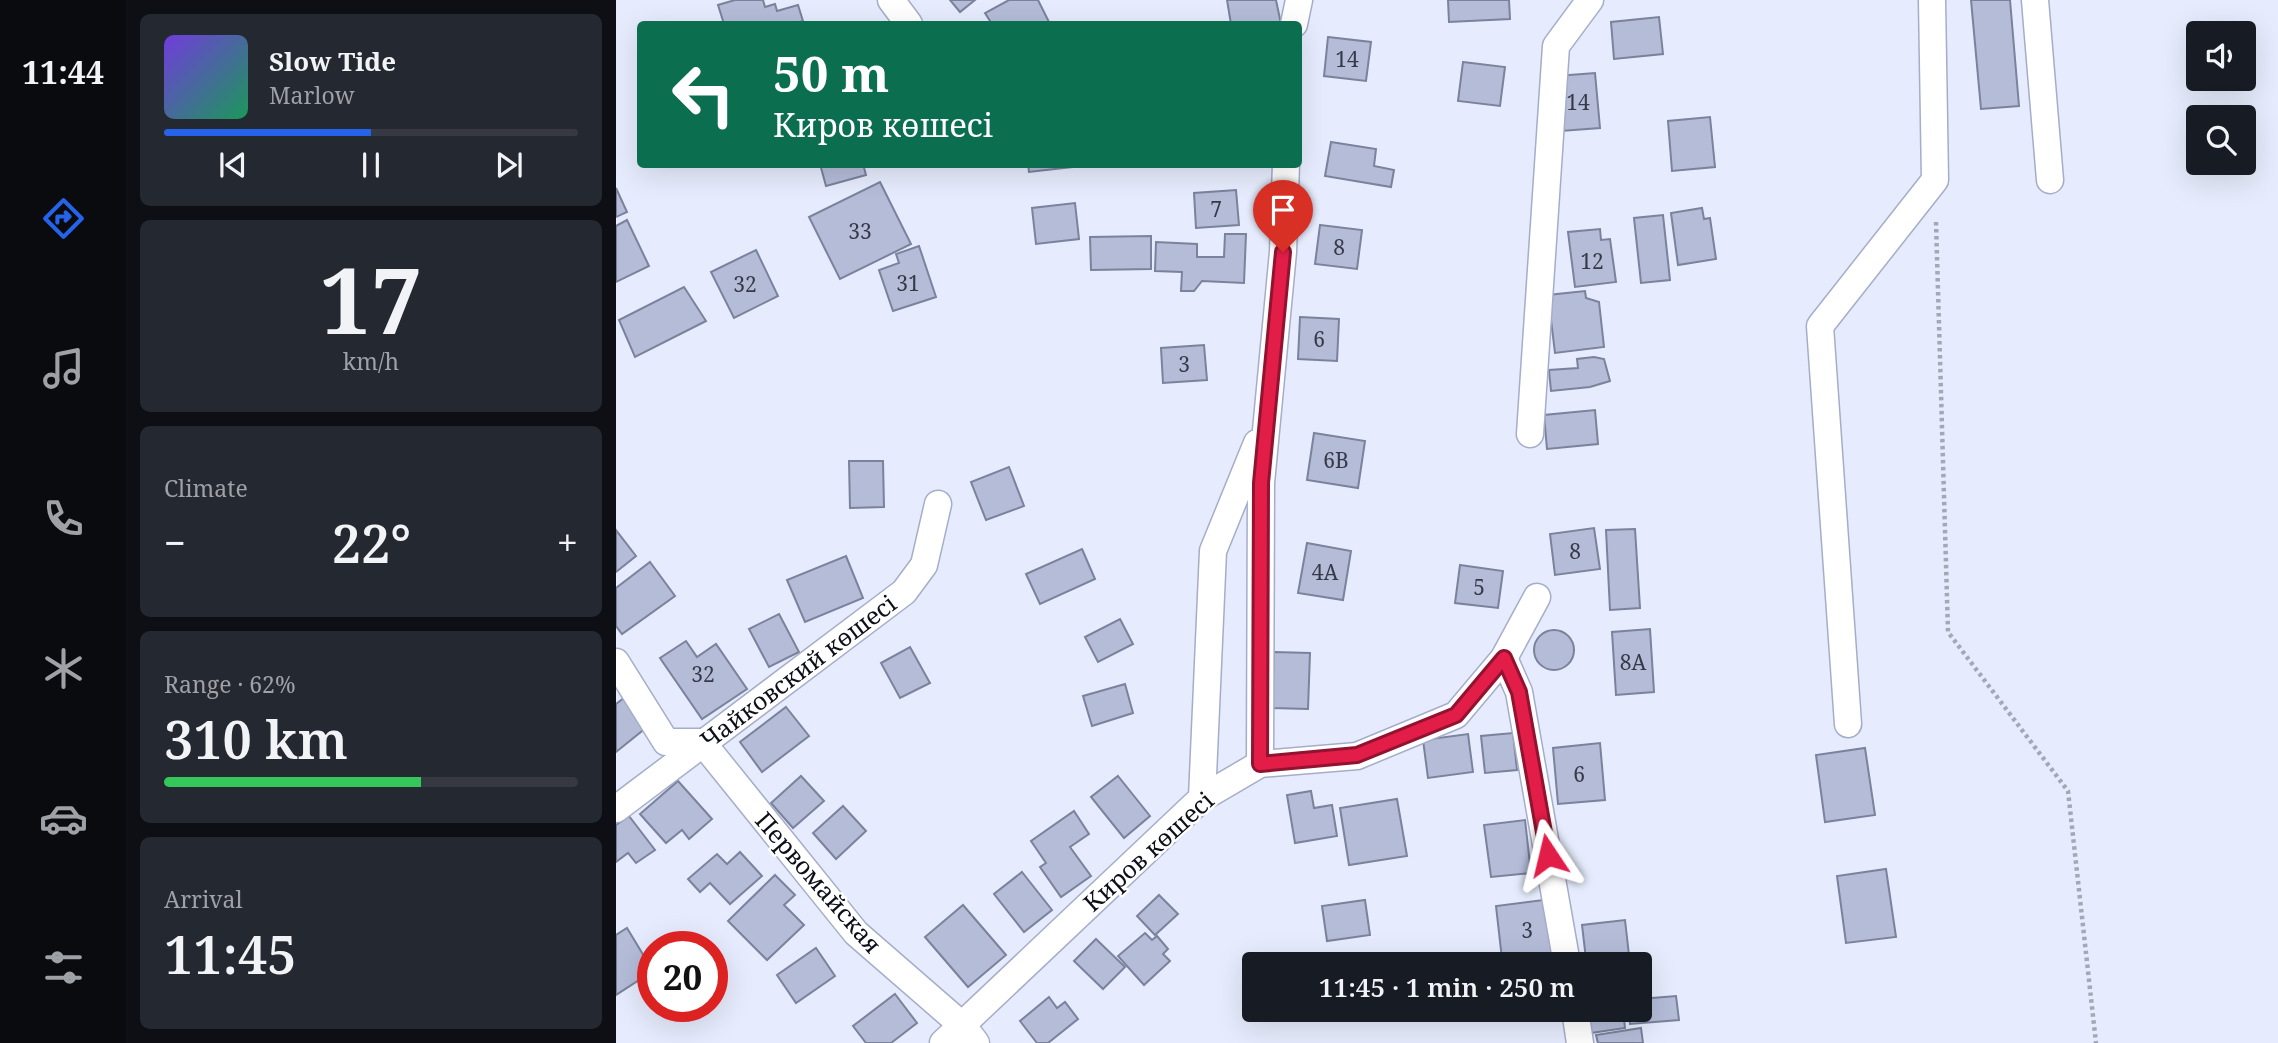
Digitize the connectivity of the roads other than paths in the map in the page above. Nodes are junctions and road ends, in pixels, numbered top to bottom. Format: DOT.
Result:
graph roads {
  1 [pos="891,0"];
  2 [pos="1299,0"];
  3 [pos="1590,0"];
  4 [pos="1932,0"];
  5 [pos="2035,0"];
  6 [pos="907,21"];
  7 [pos="1295,21"];
  8 [pos="1286,168"];
  9 [pos="2050,180"];
  10 [pos="1268,415"];
  11 [pos="1530,434"];
  12 [pos="938,504"];
  13 [pos="1538,597"];
  14 [pos="1504,658"];
  15 [pos="616,662"];
  16 [pos="1848,724"];
  17 [pos="702,742"];
  18 [pos="1260,764"];
  19 [pos="1202,798"];
  20 [pos="616,809"];
  21 [pos="1565,952"];
  22 [pos="1576,1022"];
  23 [pos="961,1037"];
  24 [pos="1580,1043"];
  1 -- 6 [label="street"];
  2 -- 7 [label="street"];
  3 -- 11 [label="street"];
  4 -- 16 [label="street"];
  5 -- 9 [label="street"];
  8 -- 10 [label="street"];
  10 -- 18 [label="street"];
  10 -- 19 [label="street"];
  12 -- 17 [label="street, Чайковский көшесі"];
  13 -- 14 [label="street, Киров көшесі"];
  14 -- 18 [label="street, Киров көшесі"];
  14 -- 21 [label="street"];
  15 -- 17 [label="street"];
  17 -- 20 [label="street, Чайковский көшесі"];
  17 -- 23 [label="street, Первомайская"];
  18 -- 19 [label="street, Киров көшесі"];
  19 -- 23 [label="street, Киров көшесі"];
  22 -- 24 [label="street"];
}
